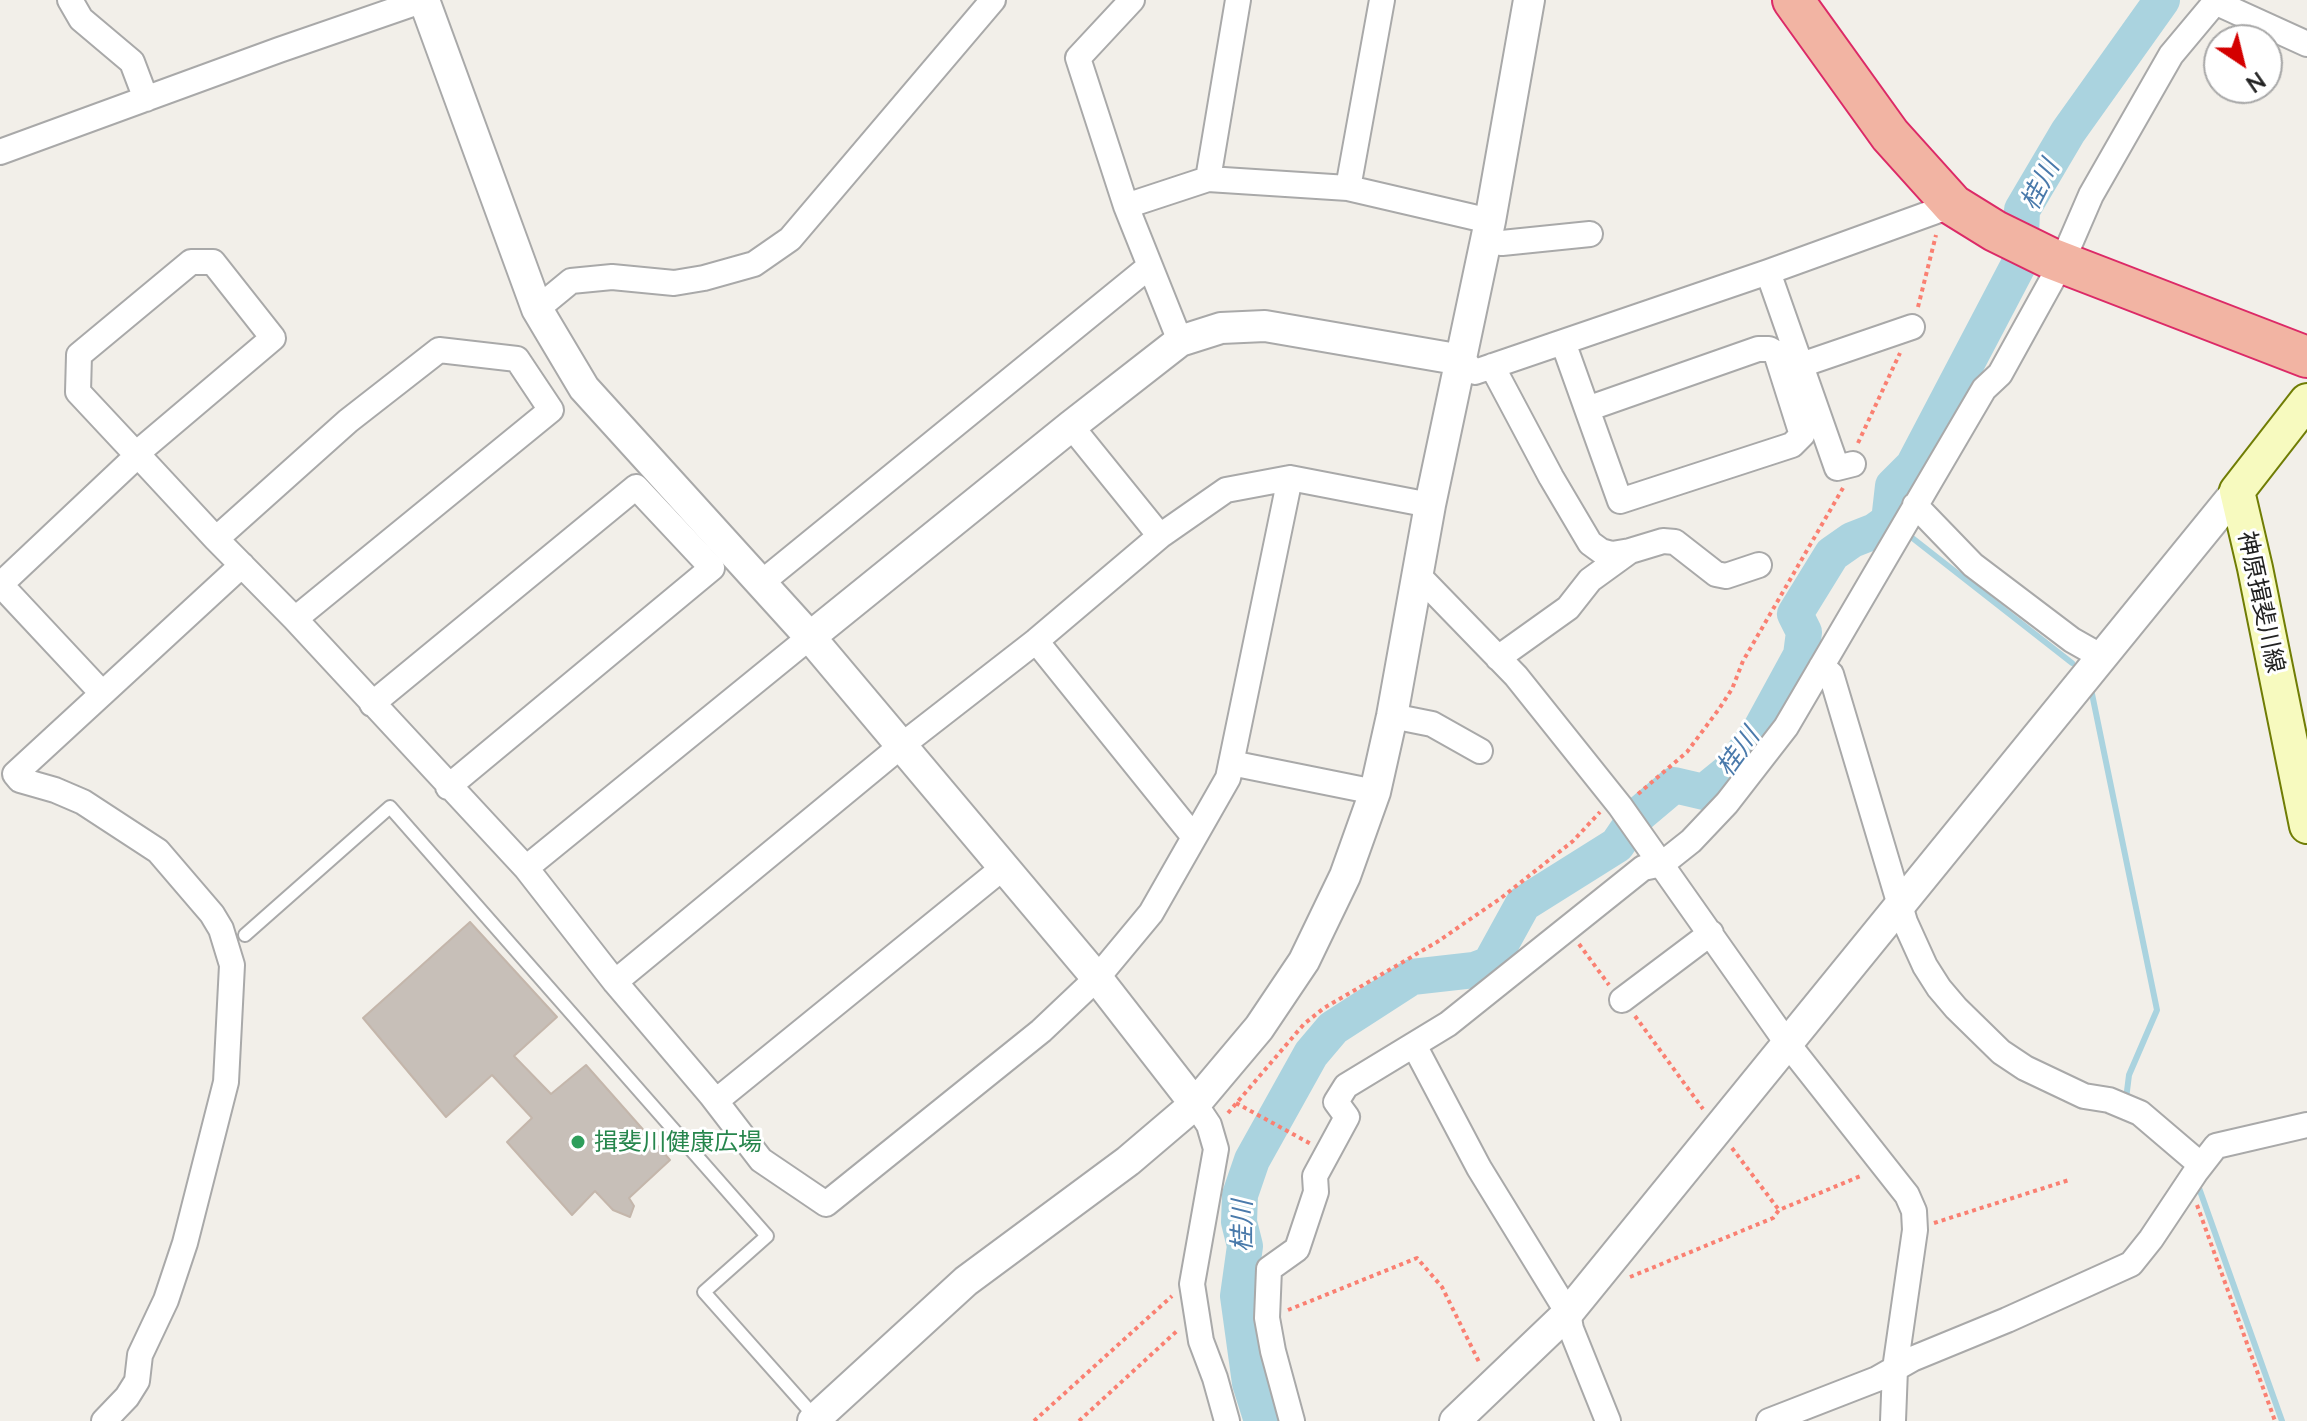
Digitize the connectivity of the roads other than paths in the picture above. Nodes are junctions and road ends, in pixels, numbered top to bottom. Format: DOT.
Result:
graph roads {
  1 [pos="70,0"];
  2 [pos="424,0"];
  3 [pos="993,0"];
  4 [pos="1132,0"];
  5 [pos="1238,0"];
  6 [pos="1382,0"];
  7 [pos="1529,0"];
  8 [pos="1793,0"];
  9 [pos="2216,1"];
  10 [pos="2307,44"];
  11 [pos="146,99"];
  12 [pos="0,152"];
  13 [pos="1208,179"];
  14 [pos="1348,188"];
  15 [pos="1126,206"];
  16 [pos="1947,206"];
  17 [pos="1488,231"];
  18 [pos="1590,234"];
  19 [pos="2056,260"];
  20 [pos="1150,266"];
  21 [pos="1768,272"];
  22 [pos="537,309"];
  23 [pos="1912,327"];
  24 [pos="1180,341"];
  25 [pos="1563,342"];
  26 [pos="2307,357"];
  27 [pos="1477,363"];
  28 [pos="1801,365"];
  29 [pos="2307,401"];
  30 [pos="1587,409"];
  31 [pos="1071,426"];
  32 [pos="137,455"];
  33 [pos="1853,464"];
  34 [pos="1290,478"];
  35 [pos="2237,491"];
  36 [pos="1430,505"];
  37 [pos="1915,505"];
  38 [pos="1160,536"];
  39 [pos="216,539"];
  40 [pos="1630,551"];
  41 [pos="242,565"];
  42 [pos="1759,565"];
  43 [pos="1416,573"];
  44 [pos="761,583"];
  45 [pos="0,584"];
  46 [pos="295,619"];
  47 [pos="810,637"];
  48 [pos="1036,641"];
  49 [pos="2102,657"];
  50 [pos="1498,658"];
  51 [pos="1821,667"];
  52 [pos="102,693"];
  53 [pos="372,704"];
  54 [pos="1392,716"];
  55 [pos="901,746"];
  56 [pos="1480,751"];
  57 [pos="1231,763"];
  58 [pos="448,787"];
  59 [pos="1375,792"];
  60 [pos="2307,826"];
  61 [pos="1194,837"];
  62 [pos="1660,861"];
  63 [pos="1004,867"];
  64 [pos="526,868"];
  65 [pos="1900,905"];
  66 [pos="1711,933"];
  67 [pos="245,935"];
  68 [pos="1097,978"];
  69 [pos="615,982"];
  70 [pos="1622,1000"];
  71 [pos="1787,1043"];
  72 [pos="1414,1045"];
  73 [pos="716,1101"];
  74 [pos="1202,1114"];
  75 [pos="2307,1125"];
  76 [pos="2194,1175"];
  77 [pos="1568,1313"];
  78 [pos="1895,1369"];
  79 [pos="814,1420"];
  80 [pos="104,1421"];
  81 [pos="1227,1421"];
  82 [pos="1292,1421"];
  83 [pos="1455,1421"];
  84 [pos="1608,1421"];
  85 [pos="1769,1421"];
  86 [pos="1893,1421"];
  1 -- 11 [label="street"];
  2 -- 11 [label="street"];
  2 -- 22 [label="street"];
  3 -- 22 [label="street"];
  4 -- 15 [label="street"];
  5 -- 13 [label="street"];
  6 -- 14 [label="street"];
  7 -- 17 [label="street"];
  8 -- 16 [label="highway"];
  9 -- 10 [label="street"];
  9 -- 19 [label="street"];
  11 -- 12 [label="street"];
  13 -- 14 [label="street"];
  13 -- 15 [label="street"];
  14 -- 17 [label="street"];
  15 -- 20 [label="street"];
  16 -- 19 [label="highway"];
  16 -- 21 [label="street"];
  17 -- 18 [label="street"];
  17 -- 27 [label="street"];
  19 -- 26 [label="highway"];
  19 -- 37 [label="street"];
  20 -- 24 [label="street"];
  20 -- 44 [label="street"];
  21 -- 25 [label="street"];
  21 -- 28 [label="street"];
  22 -- 44 [label="street"];
  23 -- 28 [label="street"];
  24 -- 27 [label="street"];
  24 -- 31 [label="street"];
  25 -- 27 [label="street"];
  25 -- 30 [label="street"];
  27 -- 36 [label="street"];
  27 -- 40 [label="street"];
  28 -- 33 [label="street"];
  29 -- 35 [label="main road"];
  30 -- 30 [label="street"];
  31 -- 38 [label="street"];
  31 -- 47 [label="street"];
  32 -- 32 [label="street"];
  32 -- 39 [label="street"];
  32 -- 45 [label="street"];
  34 -- 36 [label="street"];
  34 -- 38 [label="street"];
  34 -- 57 [label="street"];
  35 -- 49 [label="street"];
  35 -- 60 [label="main road, 神原揖斐川線"];
  36 -- 43 [label="street"];
  37 -- 49 [label="street"];
  37 -- 51 [label="street"];
  38 -- 48 [label="street"];
  39 -- 41 [label="street"];
  39 -- 46 [label="street"];
  40 -- 42 [label="street"];
  40 -- 50 [label="street"];
  41 -- 46 [label="street"];
  41 -- 52 [label="street"];
  43 -- 50 [label="street"];
  43 -- 54 [label="street"];
  44 -- 47 [label="street"];
  45 -- 52 [label="street"];
  46 -- 53 [label="street"];
  47 -- 55 [label="street"];
  47 -- 64 [label="street"];
  48 -- 55 [label="street"];
  48 -- 61 [label="street"];
  49 -- 65 [label="street"];
  50 -- 62 [label="street"];
  51 -- 62 [label="street"];
  51 -- 65 [label="street"];
  52 -- 80 [label="street"];
  53 -- 58 [label="street"];
  53 -- 58 [label="street"];
  54 -- 56 [label="street"];
  54 -- 59 [label="street"];
  55 -- 63 [label="street"];
  55 -- 69 [label="street"];
  57 -- 59 [label="street"];
  57 -- 61 [label="street"];
  58 -- 64 [label="street"];
  59 -- 74 [label="street"];
  61 -- 68 [label="street"];
  62 -- 66 [label="street"];
  62 -- 72 [label="street"];
  63 -- 68 [label="street"];
  63 -- 73 [label="street"];
  64 -- 69 [label="street"];
  65 -- 71 [label="street"];
  65 -- 76 [label="street"];
  66 -- 70 [label="street"];
  66 -- 71 [label="street"];
  67 -- 79 [label="lane"];
  68 -- 73 [label="street"];
  68 -- 74 [label="street"];
  69 -- 73 [label="street"];
  71 -- 77 [label="street"];
  71 -- 78 [label="street"];
  72 -- 77 [label="street"];
  72 -- 82 [label="street"];
  74 -- 79 [label="street"];
  74 -- 81 [label="street"];
  75 -- 76 [label="street"];
  76 -- 78 [label="street"];
  77 -- 83 [label="street"];
  77 -- 84 [label="street"];
  78 -- 85 [label="street"];
  78 -- 86 [label="street"];
}
